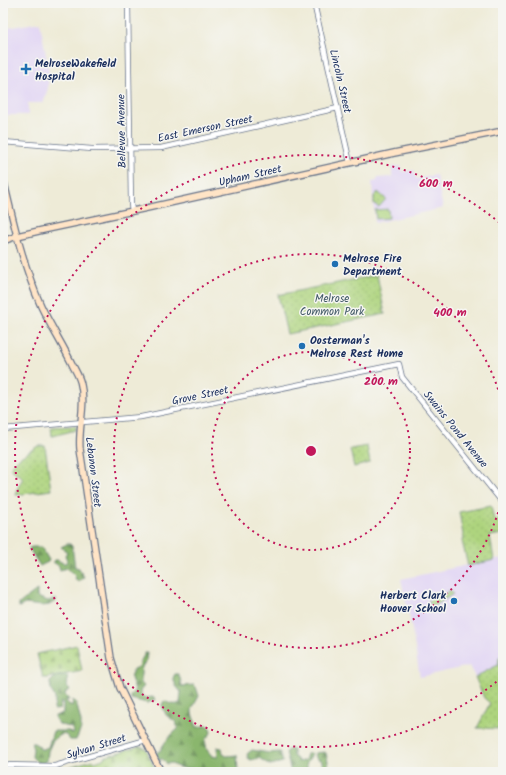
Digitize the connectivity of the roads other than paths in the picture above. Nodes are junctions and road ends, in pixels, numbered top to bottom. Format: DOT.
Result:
graph roads {
  1 [pos="128,3"];
  2 [pos="314,3"];
  3 [pos="338,108"];
  4 [pos="503,131"];
  5 [pos="3,142"];
  6 [pos="130,148"];
  7 [pos="350,163"];
  8 [pos="3,178"];
  9 [pos="132,211"];
  10 [pos="17,236"];
  11 [pos="3,241"];
  12 [pos="399,364"];
  13 [pos="80,422"];
  14 [pos="3,429"];
  15 [pos="503,503"];
  16 [pos="146,740"];
  17 [pos="3,765"];
  18 [pos="161,772"];
  1 -- 6 [label="street, Bellevue Avenue"];
  2 -- 3 [label="street, Lincoln Street"];
  3 -- 6 [label="street, East Emerson Street"];
  3 -- 7 [label="street, Lincoln Street"];
  4 -- 7 [label="main road, Upham Street"];
  5 -- 6 [label="street, East Emerson Street"];
  6 -- 9 [label="street, Bellevue Avenue"];
  7 -- 9 [label="main road, Upham Street"];
  8 -- 10 [label="main road, Lebanon Street"];
  9 -- 10 [label="main road, Upham Street"];
  10 -- 11 [label="main road, Upham Street"];
  10 -- 13 [label="main road, Lebanon Street"];
  12 -- 13 [label="street, Grove Street"];
  12 -- 15 [label="street, Swains Pond Avenue"];
  13 -- 14 [label="street, Grove Street"];
  13 -- 16 [label="main road, Lebanon Street"];
  16 -- 17 [label="street, Sylvan Street"];
  16 -- 18 [label="main road, Lebanon Street"];
}
